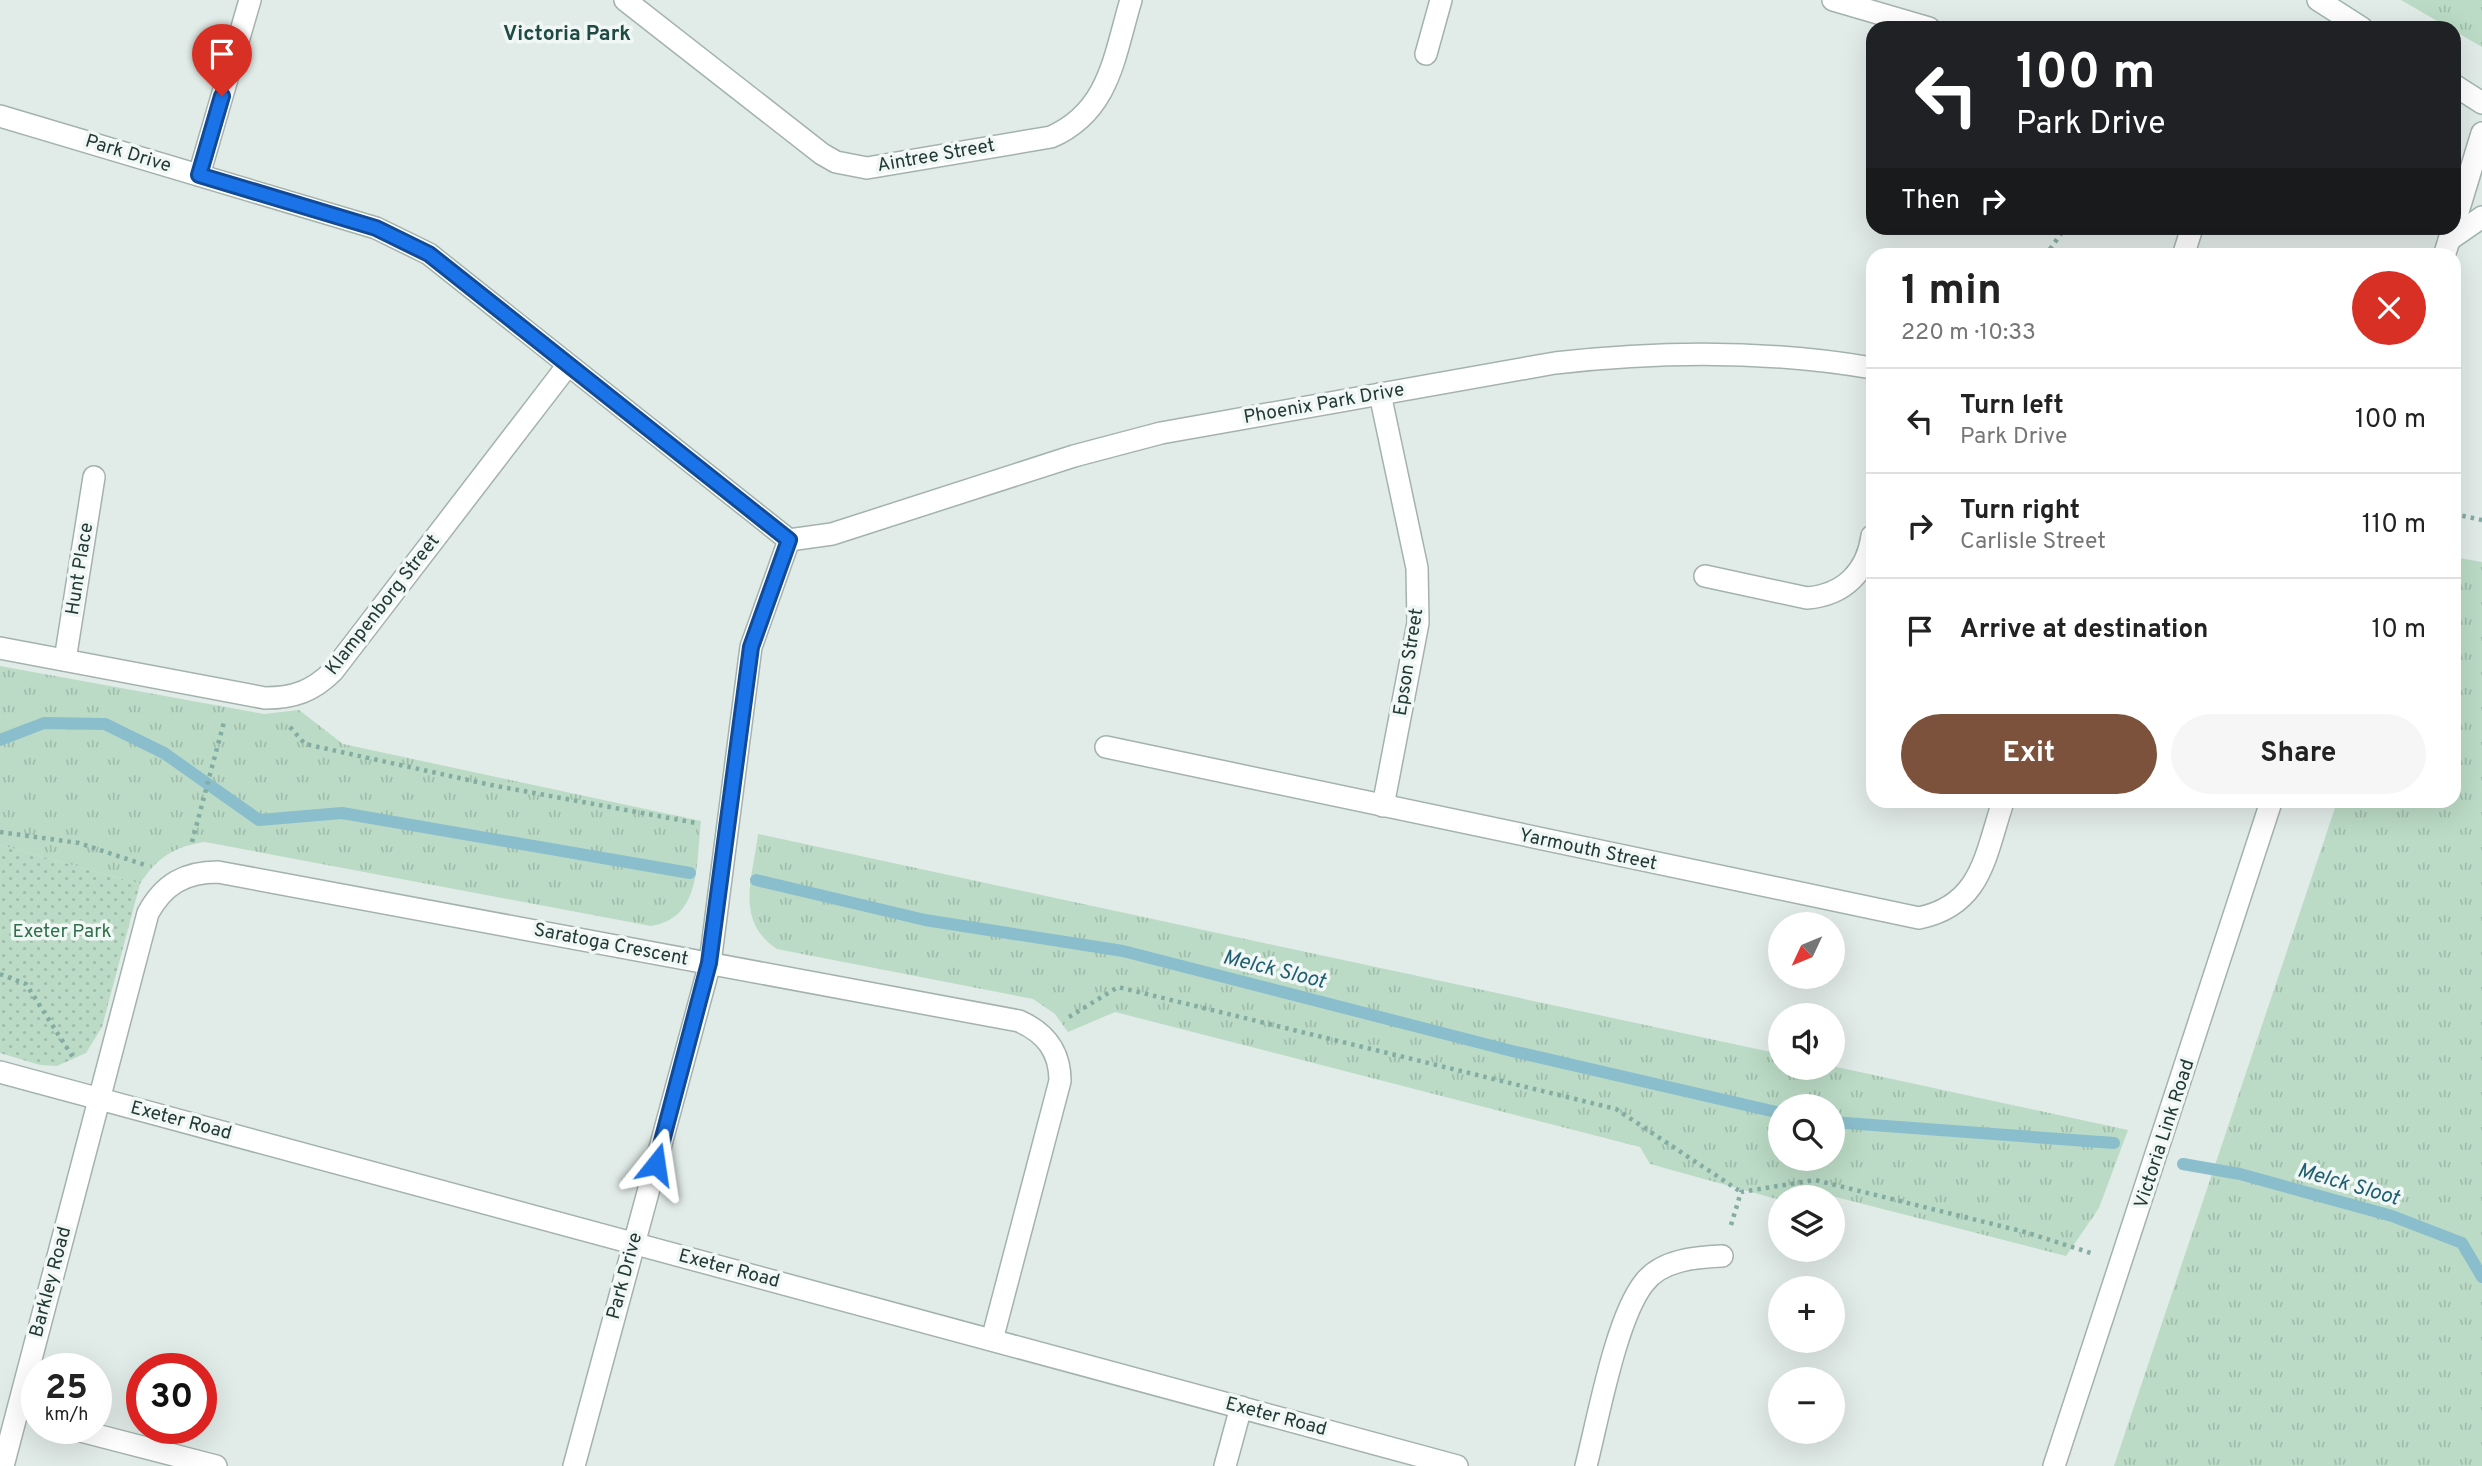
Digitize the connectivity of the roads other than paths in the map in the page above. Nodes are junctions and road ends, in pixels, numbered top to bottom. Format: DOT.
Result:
graph roads {
  1 [pos="250,0"];
  2 [pos="625,0"];
  3 [pos="1131,0"];
  4 [pos="1441,0"];
  5 [pos="1833,0"];
  6 [pos="2318,0"];
  7 [pos="1904,21"];
  8 [pos="2351,21"];
  9 [pos="1426,54"];
  10 [pos="2461,90"];
  11 [pos="2482,103"];
  12 [pos="0,116"];
  13 [pos="2482,133"];
  14 [pos="199,175"];
  15 [pos="2461,201"];
  16 [pos="2482,217"];
  17 [pos="2461,230"];
  18 [pos="568,365"];
  19 [pos="1866,367"];
  20 [pos="1380,394"];
  21 [pos="94,477"];
  22 [pos="789,540"];
  23 [pos="1866,561"];
  24 [pos="1705,576"];
  25 [pos="0,648"];
  26 [pos="65,660"];
  27 [pos="1106,747"];
  28 [pos="1383,806"];
  29 [pos="2001,808"];
  30 [pos="2269,808"];
  31 [pos="709,963"];
  32 [pos="0,1072"];
  33 [pos="98,1099"];
  34 [pos="634,1243"];
  35 [pos="1722,1256"];
  36 [pos="992,1340"];
  37 [pos="41,1353"];
  38 [pos="1241,1407"];
  39 [pos="21,1429"];
  40 [pos="112,1439"];
  41 [pos="3,1466"];
  42 [pos="216,1466"];
  43 [pos="574,1466"];
  44 [pos="1225,1466"];
  45 [pos="1457,1466"];
  46 [pos="1586,1466"];
  47 [pos="2054,1466"];
  1 -- 14 [label="street"];
  2 -- 3 [label="street, Aintree Street"];
  4 -- 9 [label="street"];
  5 -- 7 [label="street"];
  6 -- 8 [label="street"];
  10 -- 11 [label="street"];
  12 -- 14 [label="street, Park Drive"];
  13 -- 15 [label="street"];
  14 -- 18 [label="street, Park Drive"];
  16 -- 17 [label="street"];
  18 -- 22 [label="street, Park Drive"];
  18 -- 26 [label="street, Klampenborg Street"];
  19 -- 20 [label="street, Phoenix Park Drive"];
  20 -- 22 [label="street, Phoenix Park Drive"];
  20 -- 28 [label="street, Epson Street"];
  21 -- 26 [label="street, Hunt Place"];
  22 -- 31 [label="street, Park Drive"];
  23 -- 24 [label="street"];
  25 -- 26 [label="street, Klampenborg Street"];
  27 -- 28 [label="street, Yarmouth Street"];
  28 -- 29 [label="street, Yarmouth Street"];
  30 -- 47 [label="street, Victoria Link Road"];
  31 -- 33 [label="street, Saratoga Crescent"];
  31 -- 34 [label="street, Park Drive"];
  31 -- 36 [label="street, Saratoga Crescent"];
  32 -- 33 [label="street, Exeter Road"];
  33 -- 34 [label="street, Exeter Road"];
  33 -- 37 [label="street, Barkley Road"];
  34 -- 36 [label="street, Exeter Road"];
  34 -- 43 [label="street, Park Drive"];
  35 -- 46 [label="street"];
  36 -- 38 [label="street, Exeter Road"];
  38 -- 44 [label="street"];
  38 -- 45 [label="street, Exeter Road"];
  39 -- 41 [label="street, Barkley Road"];
  40 -- 42 [label="street"];
}
